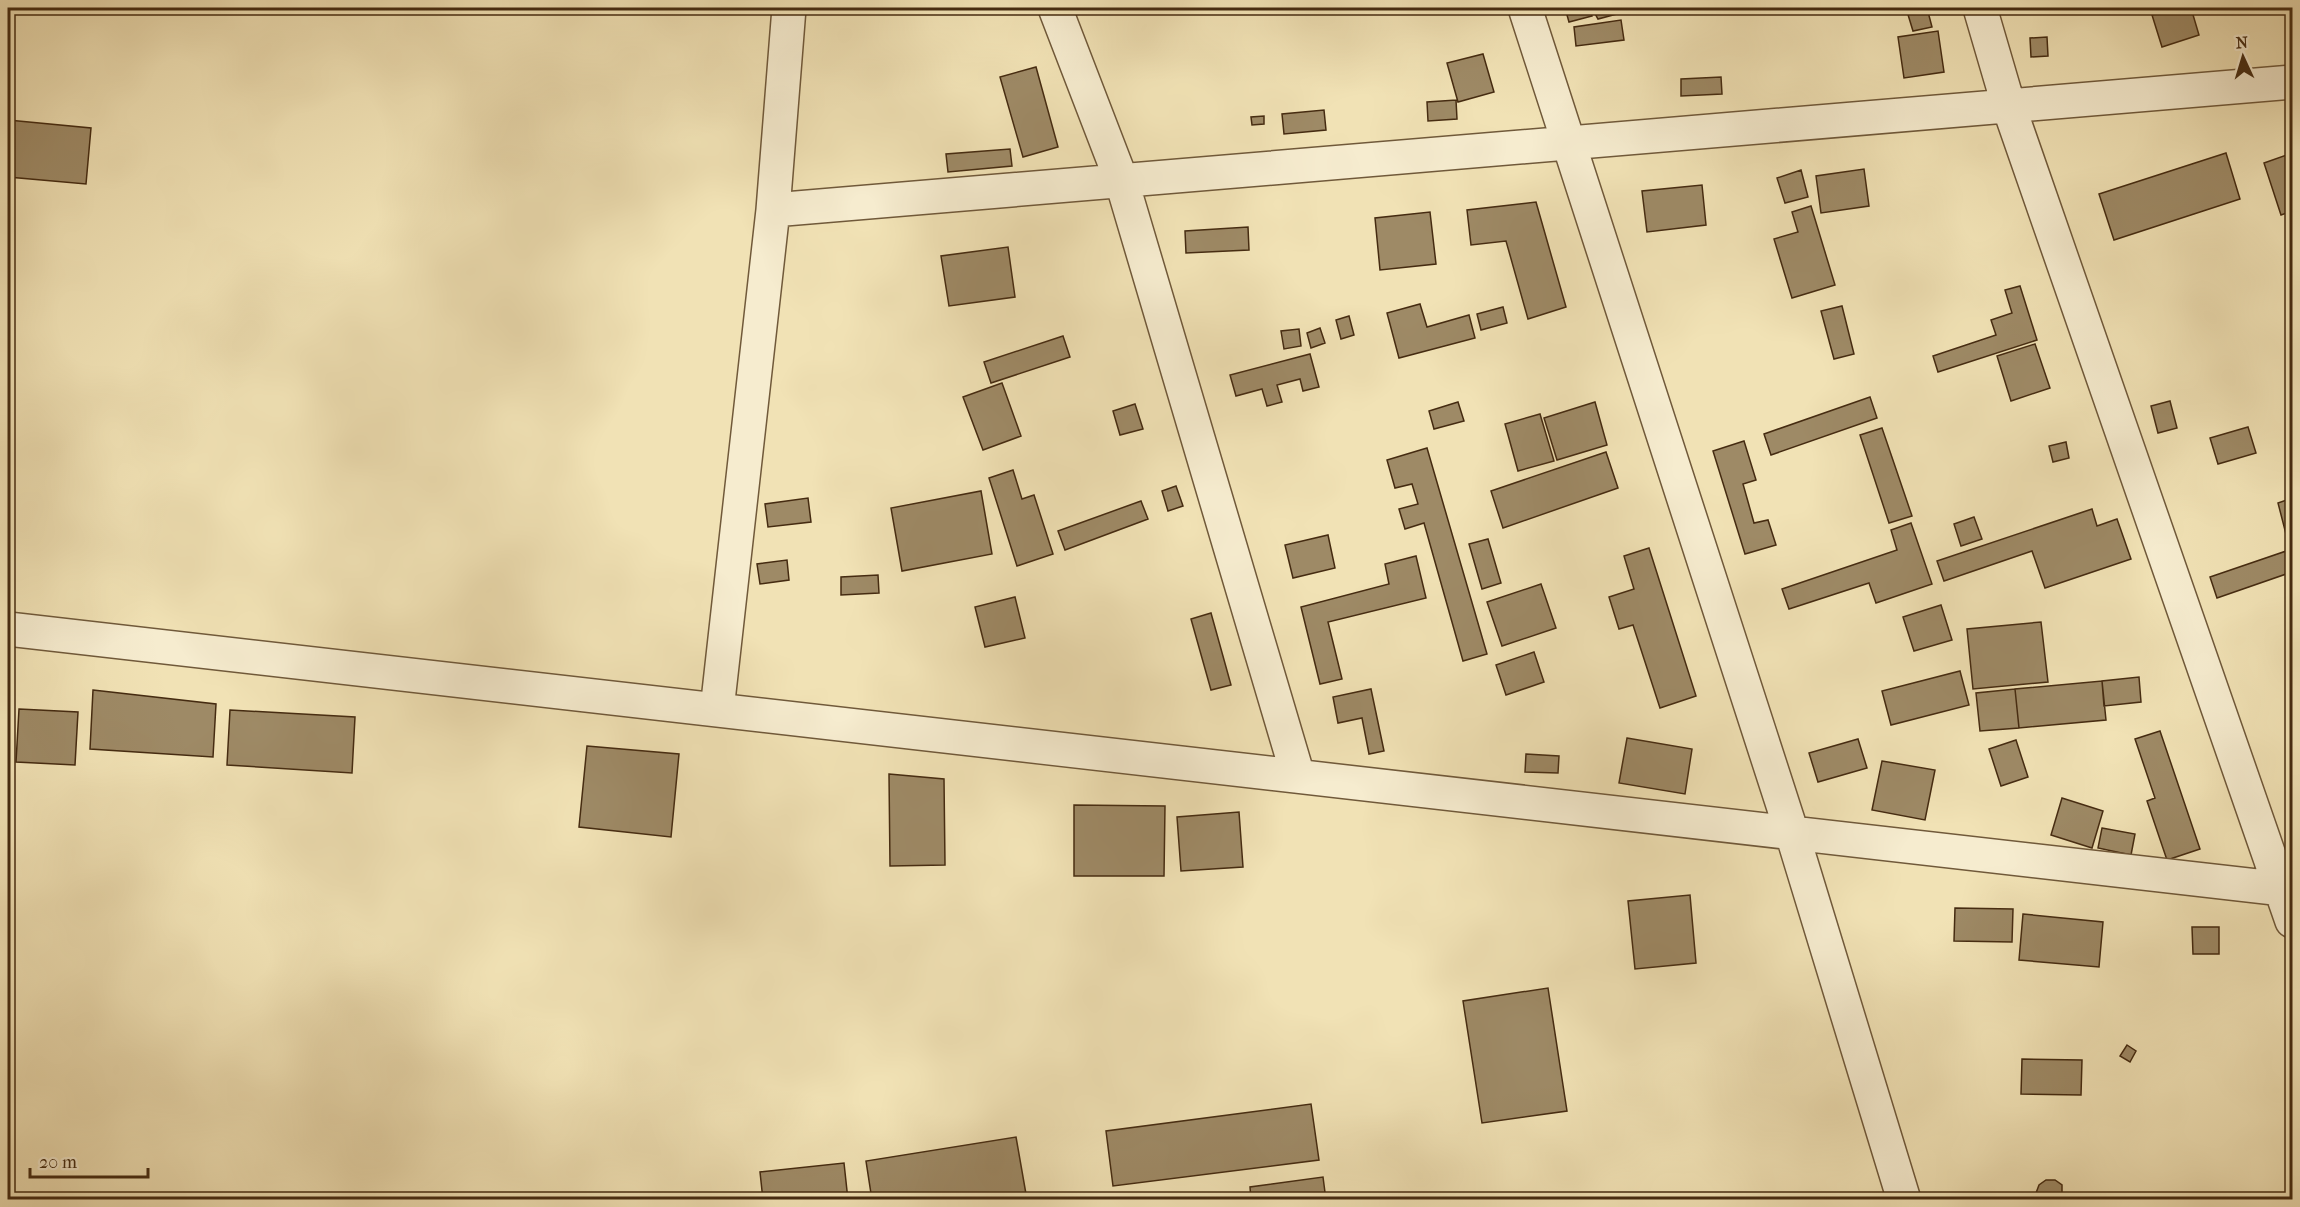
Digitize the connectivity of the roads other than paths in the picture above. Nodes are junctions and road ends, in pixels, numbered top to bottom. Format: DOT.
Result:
graph roads {
  1 [pos="789,8"];
  2 [pos="1055,8"];
  3 [pos="1525,8"];
  4 [pos="1980,8"];
  5 [pos="2292,82"];
  6 [pos="2009,106"];
  7 [pos="1569,144"];
  8 [pos="1122,183"];
  9 [pos="773,210"];
  10 [pos="8,629"];
  11 [pos="717,710"];
  12 [pos="1298,776"];
  13 [pos="1792,833"];
  14 [pos="2283,889"];
  15 [pos="2292,921"];
  16 [pos="1904,1200"];
  1 -- 9 [label="street"];
  2 -- 8 [label="street"];
  3 -- 7 [label="street"];
  4 -- 6 [label="street"];
  5 -- 6 [label="street"];
  6 -- 7 [label="street"];
  6 -- 14 [label="street"];
  7 -- 8 [label="street"];
  7 -- 13 [label="street"];
  8 -- 9 [label="street"];
  8 -- 12 [label="street"];
  9 -- 11 [label="street"];
  10 -- 11 [label="street"];
  11 -- 12 [label="street"];
  12 -- 13 [label="street"];
  13 -- 14 [label="street"];
  13 -- 16 [label="street"];
  14 -- 15 [label="street"];
}
